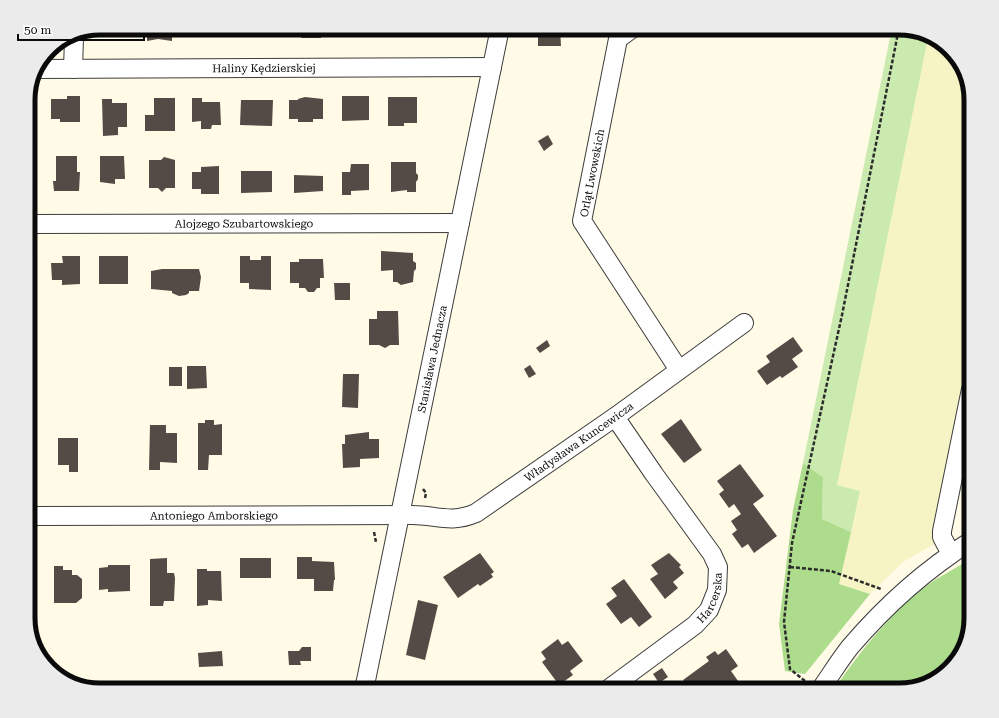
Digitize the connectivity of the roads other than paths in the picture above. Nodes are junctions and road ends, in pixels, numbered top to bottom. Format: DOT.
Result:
graph roads {
  1 [pos="499,35"];
  2 [pos="623,35"];
  3 [pos="74,41"];
  4 [pos="492,67"];
  5 [pos="43,69"];
  6 [pos="74,69"];
  7 [pos="460,223"];
  8 [pos="35,224"];
  9 [pos="744,323"];
  10 [pos="679,370"];
  11 [pos="615,417"];
  12 [pos="964,423"];
  13 [pos="400,515"];
  14 [pos="35,516"];
  15 [pos="964,546"];
  16 [pos="951,554"];
  17 [pos="365,683"];
  18 [pos="616,683"];
  19 [pos="818,683"];
  1 -- 4 [label="street, Stanisława Jednacza"];
  2 -- 10 [label="street, Orląt Lwowskich"];
  3 -- 6 [label="street"];
  4 -- 6 [label="street, Haliny Kędzierskiej"];
  4 -- 7 [label="street, Stanisława Jednacza"];
  5 -- 6 [label="street, Haliny Kędzierskiej"];
  7 -- 8 [label="street, Alojzego Szubartowskiego"];
  7 -- 13 [label="street, Stanisława Jednacza"];
  9 -- 10 [label="street, Władysława Kuncewicza"];
  10 -- 11 [label="street, Władysława Kuncewicza"];
  11 -- 13 [label="street, Władysława Kuncewicza"];
  11 -- 18 [label="street, Harcerska"];
  12 -- 16 [label="street"];
  13 -- 14 [label="street, Antoniego Amborskiego"];
  13 -- 17 [label="street, Stanisława Jednacza"];
  15 -- 16 [label="street"];
  16 -- 19 [label="street"];
}
